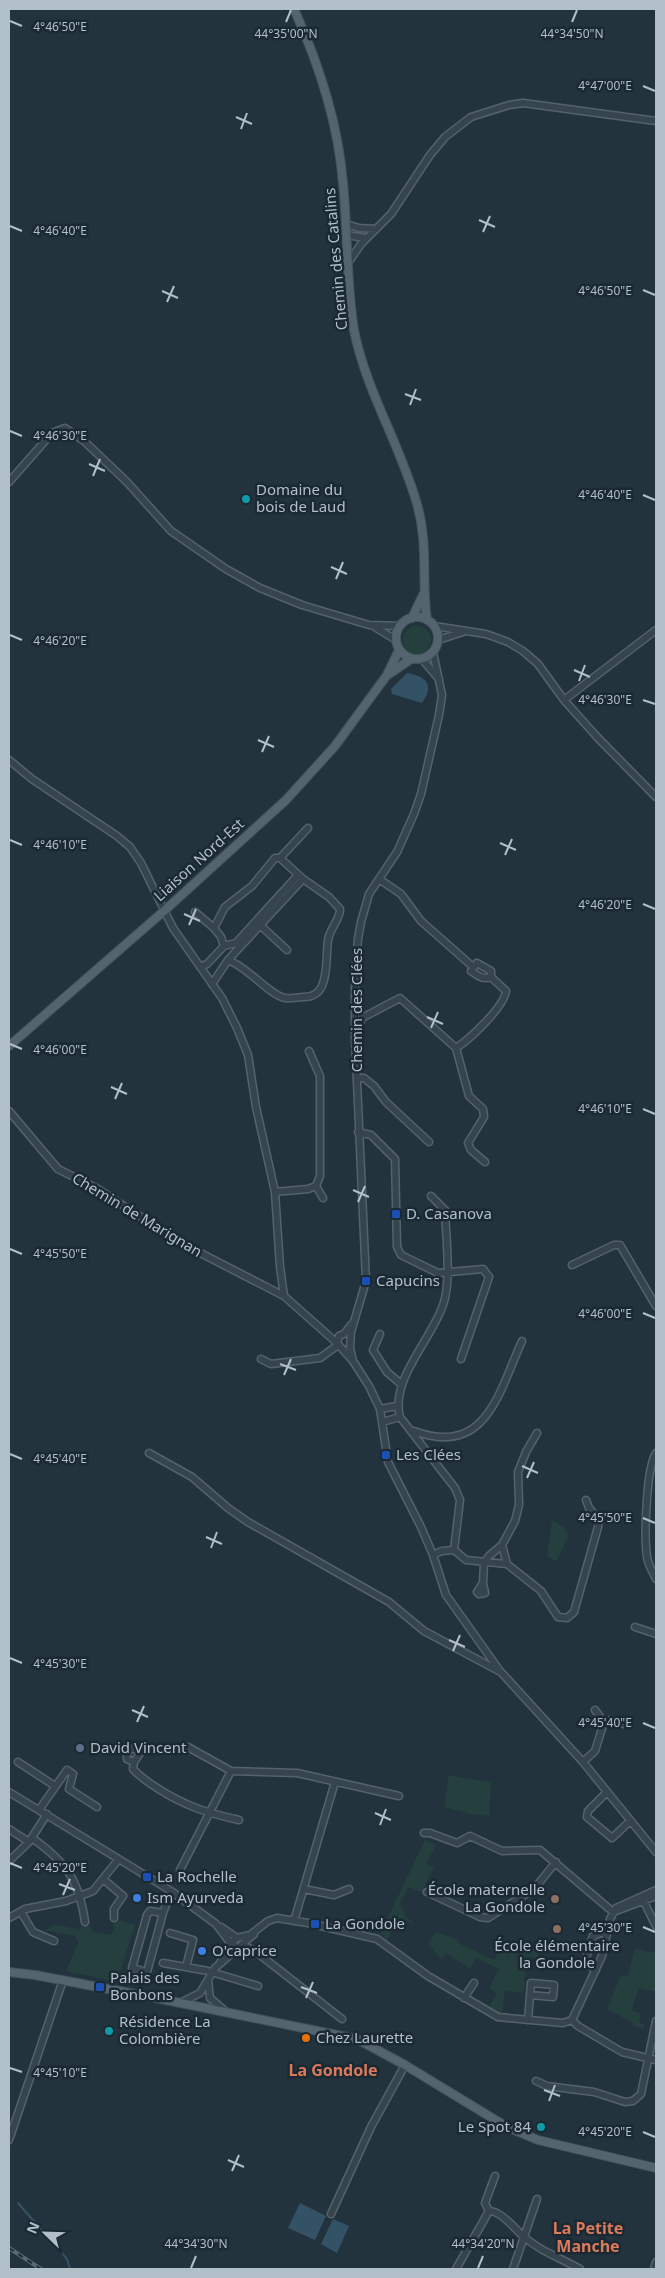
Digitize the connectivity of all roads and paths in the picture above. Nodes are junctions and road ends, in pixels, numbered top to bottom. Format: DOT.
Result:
graph roads {
  1 [pos="294,9"];
  2 [pos="656,121"];
  3 [pos="346,224"];
  4 [pos="376,229"];
  5 [pos="347,235"];
  6 [pos="365,238"];
  7 [pos="348,263"];
  8 [pos="9,482"];
  9 [pos="424,592"];
  10 [pos="412,618"];
  11 [pos="427,620"];
  12 [pos="369,625"];
  13 [pos="400,626"];
  14 [pos="434,626"];
  15 [pos="656,630"];
  16 [pos="467,631"];
  17 [pos="396,640"];
  18 [pos="438,640"];
  19 [pos="399,650"];
  20 [pos="433,652"];
  21 [pos="411,659"];
  22 [pos="422,659"];
  23 [pos="387,675"];
  24 [pos="440,681"];
  25 [pos="564,700"];
  26 [pos="9,760"];
  27 [pos="656,797"];
  28 [pos="308,828"];
  29 [pos="280,858"];
  30 [pos="300,877"];
  31 [pos="379,879"];
  32 [pos="164,911"];
  33 [pos="195,912"];
  34 [pos="260,925"];
  35 [pos="214,928"];
  36 [pos="224,946"];
  37 [pos="287,950"];
  38 [pos="228,960"];
  39 [pos="472,966"];
  40 [pos="200,967"];
  41 [pos="491,977"];
  42 [pos="212,984"];
  43 [pos="355,1037"];
  44 [pos="9,1046"];
  45 [pos="456,1048"];
  46 [pos="309,1051"];
  47 [pos="357,1078"];
  48 [pos="9,1111"];
  49 [pos="358,1132"];
  50 [pos="429,1142"];
  51 [pos="485,1162"];
  52 [pos="316,1186"];
  53 [pos="275,1192"];
  54 [pos="431,1196"];
  55 [pos="323,1198"];
  56 [pos="572,1265"];
  57 [pos="446,1273"];
  58 [pos="284,1296"];
  59 [pos="656,1306"];
  60 [pos="352,1324"];
  61 [pos="380,1334"];
  62 [pos="340,1341"];
  63 [pos="350,1341"];
  64 [pos="522,1341"];
  65 [pos="261,1359"];
  66 [pos="461,1359"];
  67 [pos="353,1361"];
  68 [pos="401,1384"];
  69 [pos="397,1406"];
  70 [pos="380,1409"];
  71 [pos="400,1417"];
  72 [pos="382,1422"];
  73 [pos="413,1431"];
  74 [pos="538,1433"];
  75 [pos="656,1452"];
  76 [pos="149,1453"];
  77 [pos="586,1500"];
  78 [pos="502,1545"];
  79 [pos="454,1550"];
  80 [pos="433,1555"];
  81 [pos="484,1563"];
  82 [pos="507,1564"];
  83 [pos="656,1579"];
  84 [pos="483,1584"];
  85 [pos="636,1627"];
  86 [pos="656,1634"];
  87 [pos="500,1671"];
  88 [pos="594,1710"];
  89 [pos="604,1722"];
  90 [pos="623,1724"];
  91 [pos="188,1747"];
  92 [pos="134,1748"];
  93 [pos="18,1762"];
  94 [pos="583,1762"];
  95 [pos="231,1771"];
  96 [pos="335,1782"];
  97 [pos="56,1784"];
  98 [pos="69,1789"];
  99 [pos="9,1792"];
  100 [pos="607,1792"];
  101 [pos="399,1796"];
  102 [pos="97,1808"];
  103 [pos="39,1810"];
  104 [pos="47,1814"];
  105 [pos="208,1814"];
  106 [pos="239,1820"];
  107 [pos="630,1821"];
  108 [pos="9,1829"];
  109 [pos="424,1833"];
  110 [pos="30,1840"];
  111 [pos="656,1852"];
  112 [pos="118,1860"];
  113 [pos="9,1861"];
  114 [pos="556,1862"];
  115 [pos="180,1870"];
  116 [pos="103,1879"];
  117 [pos="304,1889"];
  118 [pos="349,1889"];
  119 [pos="656,1890"];
  120 [pos="171,1891"];
  121 [pos="427,1892"];
  122 [pos="81,1895"];
  123 [pos="656,1896"];
  124 [pos="643,1900"];
  125 [pos="20,1912"];
  126 [pos="613,1912"];
  127 [pos="163,1914"];
  128 [pos="9,1918"];
  129 [pos="114,1918"];
  130 [pos="294,1921"];
  131 [pos="85,1922"];
  132 [pos="216,1924"];
  133 [pos="656,1926"];
  134 [pos="608,1930"];
  135 [pos="257,1931"];
  136 [pos="170,1934"];
  137 [pos="237,1938"];
  138 [pos="250,1939"];
  139 [pos="54,1941"];
  140 [pos="231,1943"];
  141 [pos="241,1947"];
  142 [pos="255,1951"];
  143 [pos="163,1963"];
  144 [pos="220,1963"];
  145 [pos="186,1966"];
  146 [pos="9,1967"];
  147 [pos="596,1970"];
  148 [pos="9,1972"];
  149 [pos="35,1975"];
  150 [pos="210,1976"];
  151 [pos="63,1980"];
  152 [pos="474,1983"];
  153 [pos="258,1986"];
  154 [pos="200,1993"];
  155 [pos="530,1995"];
  156 [pos="210,1998"];
  157 [pos="464,1998"];
  158 [pos="180,2003"];
  159 [pos="202,2007"];
  160 [pos="228,2013"];
  161 [pos="342,2019"];
  162 [pos="528,2020"];
  163 [pos="572,2020"];
  164 [pos="656,2021"];
  165 [pos="648,2058"];
  166 [pos="656,2060"];
  167 [pos="405,2065"];
  168 [pos="536,2081"];
  169 [pos="9,2140"];
  170 [pos="656,2168"];
  171 [pos="494,2176"];
  172 [pos="537,2199"];
  173 [pos="489,2211"];
  174 [pos="331,2214"];
  175 [pos="524,2237"];
  176 [pos="656,2262"];
  177 [pos="456,2269"];
  178 [pos="513,2269"];
  179 [pos="580,2269"];
  180 [pos="654,2269"];
  1 -- 3 [label="main road, Chemin des Catalins"];
  2 -- 4 [label="street"];
  3 -- 4 [label="street"];
  3 -- 5 [label="main road, Chemin des Catalins"];
  4 -- 6 [label="street"];
  5 -- 6 [label="street"];
  5 -- 7 [label="main road, Chemin des Catalins"];
  6 -- 7 [label="street"];
  7 -- 9 [label="main road, Chemin des Catalins"];
  8 -- 12 [label="street"];
  9 -- 10 [label="main road, Chemin des Catalins"];
  9 -- 11 [label="main road, Chemin des Catalins"];
  10 -- 11 [label="main road"];
  10 -- 13 [label="main road"];
  11 -- 14 [label="main road"];
  12 -- 13 [label="street"];
  12 -- 17 [label="street"];
  13 -- 17 [label="main road"];
  14 -- 16 [label="street"];
  14 -- 18 [label="main road"];
  15 -- 25 [label="street"];
  16 -- 18 [label="street"];
  16 -- 25 [label="street"];
  17 -- 19 [label="main road"];
  18 -- 20 [label="main road"];
  19 -- 21 [label="main road"];
  19 -- 23 [label="main road, Liaison Nord-Est"];
  20 -- 22 [label="main road"];
  20 -- 24 [label="street, Chemin des Clées"];
  21 -- 22 [label="main road"];
  21 -- 23 [label="main road, Liaison Nord-Est"];
  22 -- 24 [label="street"];
  23 -- 32 [label="main road, Liaison Nord-Est"];
  24 -- 31 [label="street, Chemin des Clées"];
  25 -- 27 [label="street"];
  26 -- 32 [label="street"];
  28 -- 29 [label="street"];
  29 -- 30 [label="street"];
  29 -- 35 [label="street"];
  30 -- 34 [label="street"];
  30 -- 36 [label="street"];
  30 -- 38 [label="street"];
  31 -- 39 [label="street"];
  31 -- 43 [label="street, Chemin des Clées"];
  32 -- 40 [label="street"];
  32 -- 44 [label="main road, Liaison Nord-Est"];
  33 -- 35 [label="street"];
  34 -- 37 [label="street"];
  34 -- 38 [label="street"];
  35 -- 36 [label="street"];
  36 -- 40 [label="street"];
  38 -- 42 [label="street"];
  39 -- 41 [label="street"];
  39 -- 41 [label="street"];
  40 -- 42 [label="street"];
  41 -- 45 [label="street"];
  42 -- 53 [label="street"];
  43 -- 45 [label="street"];
  43 -- 47 [label="street, Chemin des Clées"];
  45 -- 51 [label="street"];
  46 -- 52 [label="street"];
  47 -- 49 [label="street, Chemin des Clées"];
  47 -- 50 [label="street"];
  48 -- 58 [label="street, Chemin de Marignan"];
  49 -- 57 [label="street"];
  49 -- 60 [label="street, Chemin des Clées"];
  52 -- 53 [label="street"];
  52 -- 55 [label="street"];
  53 -- 58 [label="street"];
  54 -- 57 [label="street"];
  56 -- 59 [label="street"];
  57 -- 66 [label="street"];
  57 -- 68 [label="street"];
  58 -- 62 [label="street, Chemin de Marignan"];
  60 -- 62 [label="street, Chemin des Clées"];
  60 -- 63 [label="street, Chemin des Clées"];
  61 -- 68 [label="street"];
  62 -- 63 [label="street"];
  62 -- 63 [label="street"];
  62 -- 65 [label="street"];
  62 -- 67 [label="street"];
  63 -- 67 [label="street, Chemin des Clées"];
  64 -- 73 [label="street"];
  67 -- 70 [label="street"];
  68 -- 69 [label="street"];
  69 -- 70 [label="street"];
  69 -- 71 [label="street"];
  70 -- 72 [label="street"];
  71 -- 72 [label="street"];
  71 -- 73 [label="street"];
  72 -- 80 [label="street"];
  73 -- 79 [label="street"];
  74 -- 78 [label="street"];
  75 -- 83 [label="street"];
  76 -- 87 [label="street"];
  77 -- 82 [label="street"];
  78 -- 81 [label="street"];
  78 -- 82 [label="street"];
  79 -- 80 [label="street"];
  79 -- 81 [label="street"];
  80 -- 87 [label="street"];
  81 -- 82 [label="street"];
  81 -- 84 [label="street"];
  85 -- 86 [label="street"];
  87 -- 94 [label="street"];
  88 -- 89 [label="street"];
  89 -- 90 [label="street"];
  89 -- 94 [label="street"];
  91 -- 95 [label="street"];
  92 -- 105 [label="street"];
  93 -- 97 [label="street"];
  94 -- 100 [label="street"];
  95 -- 96 [label="street"];
  95 -- 105 [label="street"];
  96 -- 101 [label="street"];
  96 -- 117 [label="street"];
  97 -- 98 [label="street"];
  97 -- 98 [label="street"];
  97 -- 103 [label="street"];
  98 -- 102 [label="street"];
  99 -- 103 [label="street"];
  100 -- 107 [label="street"];
  100 -- 107 [label="street"];
  103 -- 104 [label="street"];
  104 -- 110 [label="street"];
  104 -- 112 [label="street"];
  105 -- 106 [label="street"];
  105 -- 115 [label="street"];
  107 -- 111 [label="street"];
  108 -- 110 [label="street"];
  109 -- 114 [label="street"];
  110 -- 113 [label="street"];
  110 -- 122 [label="street"];
  112 -- 116 [label="street"];
  112 -- 120 [label="street"];
  114 -- 121 [label="street"];
  114 -- 126 [label="street"];
  116 -- 122 [label="street"];
  116 -- 129 [label="street"];
  117 -- 118 [label="street"];
  117 -- 130 [label="street"];
  119 -- 126 [label="street"];
  120 -- 127 [label="street"];
  120 -- 132 [label="street"];
  122 -- 125 [label="street"];
  122 -- 131 [label="street"];
  123 -- 124 [label="street"];
  124 -- 126 [label="street"];
  124 -- 133 [label="street"];
  125 -- 128 [label="street"];
  125 -- 139 [label="street"];
  126 -- 134 [label="street"];
  127 -- 127 [label="street"];
  130 -- 135 [label="street"];
  130 -- 157 [label="street"];
  132 -- 137 [label="street"];
  132 -- 140 [label="street"];
  134 -- 147 [label="street"];
  134 -- 147 [label="street"];
  135 -- 137 [label="street"];
  135 -- 138 [label="street"];
  136 -- 145 [label="street"];
  137 -- 140 [label="street"];
  138 -- 141 [label="street"];
  138 -- 142 [label="street"];
  140 -- 141 [label="street"];
  140 -- 144 [label="street"];
  141 -- 142 [label="street"];
  141 -- 144 [label="street"];
  142 -- 161 [label="street"];
  143 -- 145 [label="street"];
  144 -- 150 [label="street"];
  145 -- 150 [label="street"];
  146 -- 149 [label="main road"];
  147 -- 163 [label="street"];
  148 -- 149 [label="main road"];
  149 -- 151 [label="main road"];
  150 -- 153 [label="street"];
  150 -- 154 [label="street"];
  150 -- 156 [label="street"];
  151 -- 158 [label="main road"];
  151 -- 169 [label="street"];
  152 -- 157 [label="street"];
  154 -- 158 [label="street"];
  154 -- 159 [label="street"];
  155 -- 162 [label="street"];
  156 -- 159 [label="street"];
  156 -- 160 [label="street"];
  157 -- 162 [label="street"];
  158 -- 159 [label="main road"];
  159 -- 160 [label="main road"];
  160 -- 167 [label="main road"];
  162 -- 163 [label="street"];
  163 -- 165 [label="street"];
  164 -- 165 [label="street"];
  165 -- 166 [label="street"];
  165 -- 168 [label="street"];
  167 -- 170 [label="main road"];
  167 -- 174 [label="street"];
  171 -- 173 [label="street"];
  172 -- 175 [label="street"];
  173 -- 175 [label="street"];
  173 -- 177 [label="street"];
  175 -- 178 [label="street"];
  175 -- 179 [label="street"];
  176 -- 180 [label="street"];
}
